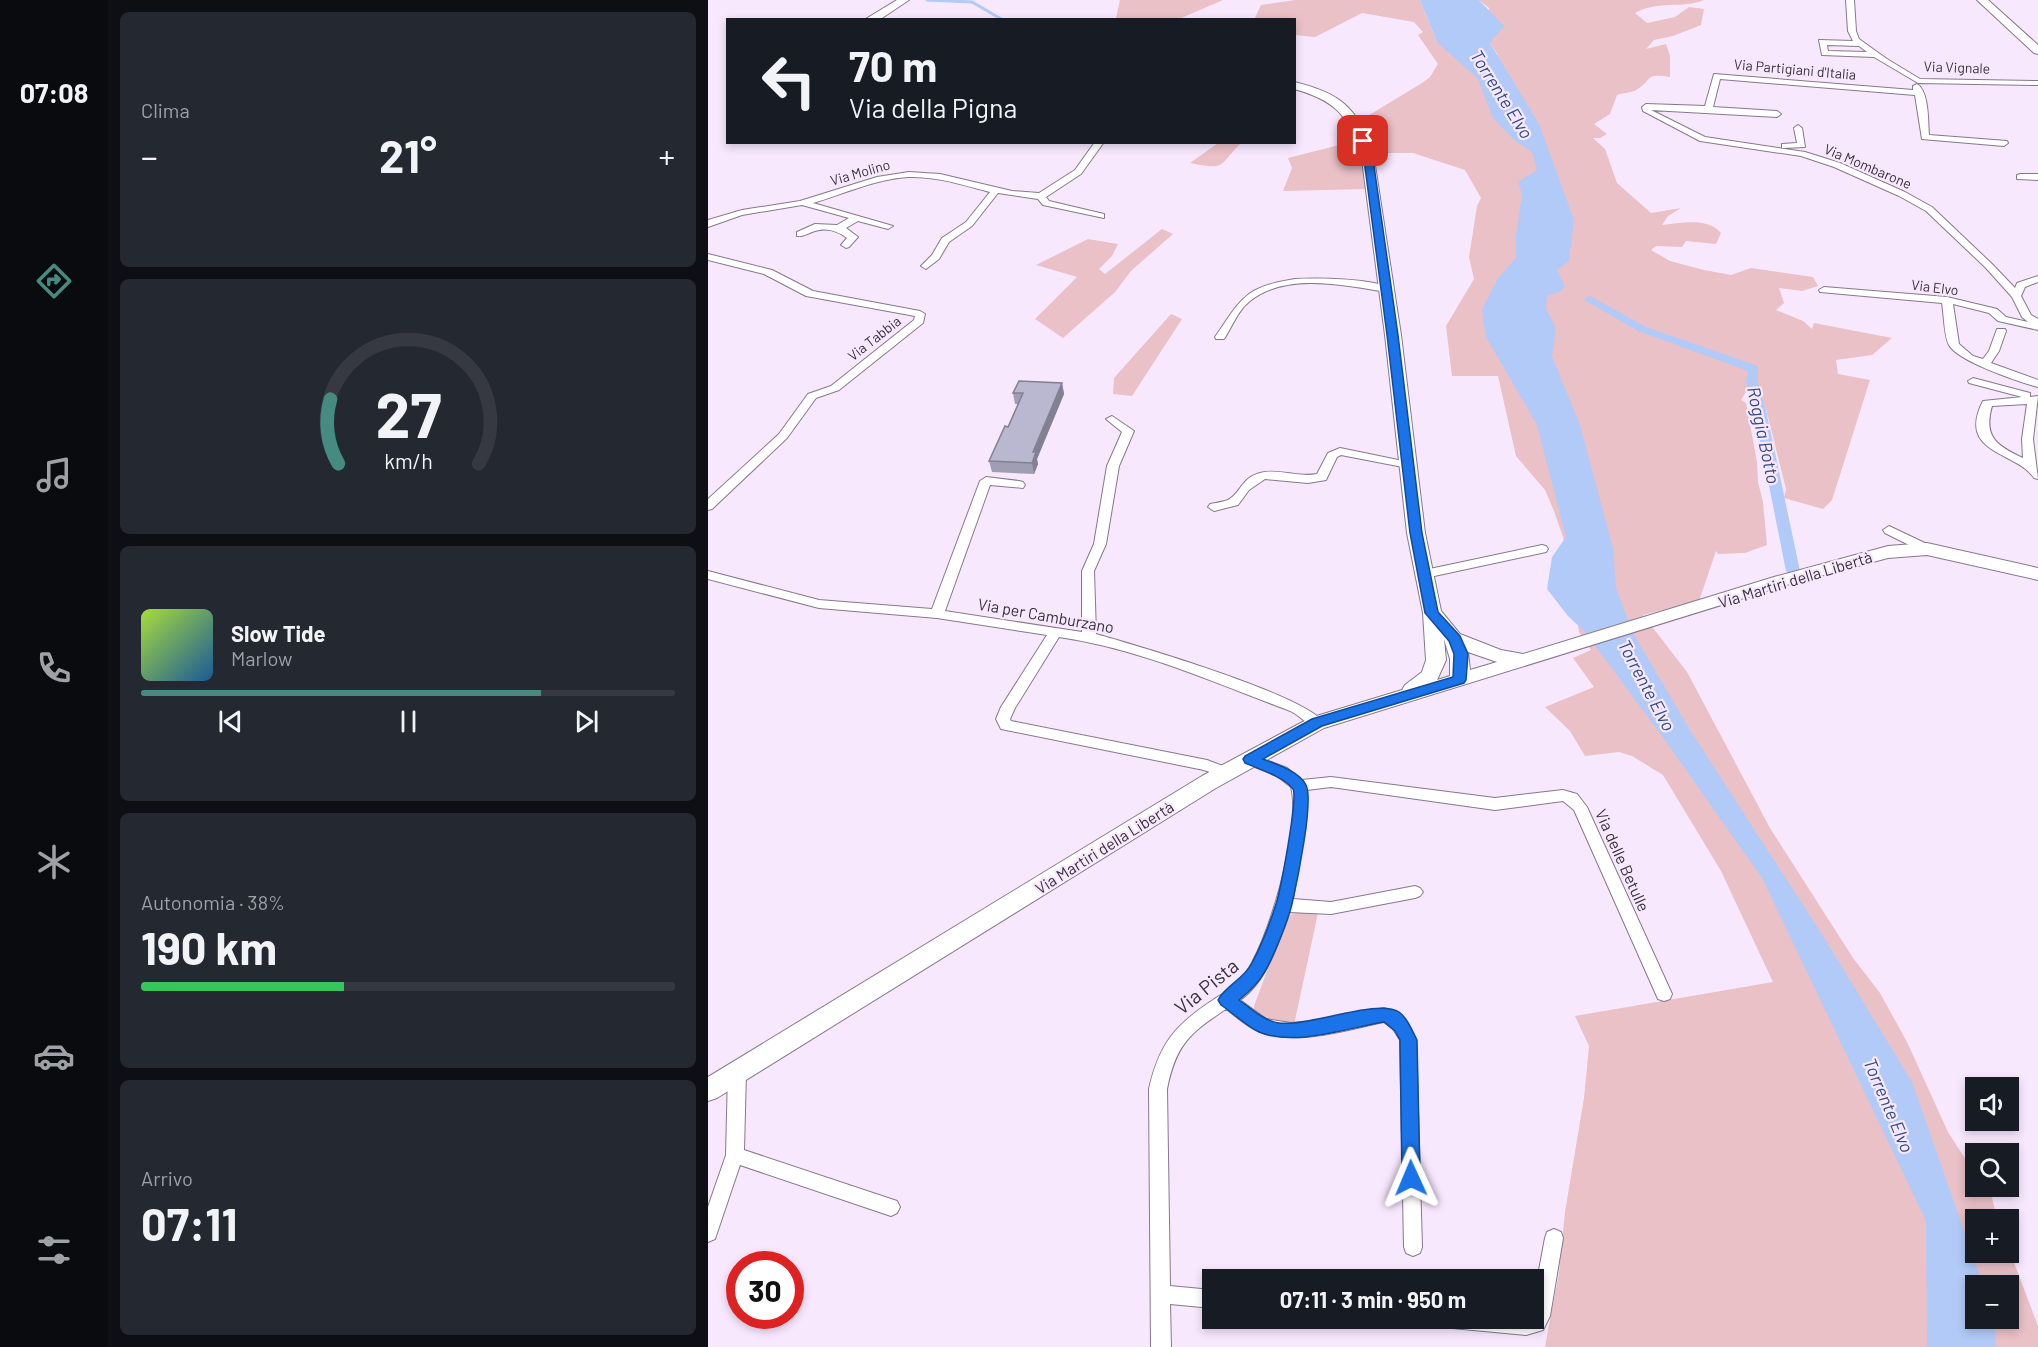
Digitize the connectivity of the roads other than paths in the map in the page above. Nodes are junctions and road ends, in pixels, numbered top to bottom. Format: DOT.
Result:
graph roads {
  1 [pos="904,0"];
  2 [pos="1850,0"];
  3 [pos="1982,0"];
  4 [pos="873,18"];
  5 [pos="1861,44"];
  6 [pos="2038,51"];
  7 [pos="1876,56"];
  8 [pos="1918,81"];
  9 [pos="2038,83"];
  10 [pos="1296,86"];
  11 [pos="1918,93"];
  12 [pos="1708,109"];
  13 [pos="1777,114"];
  14 [pos="1798,128"];
  15 [pos="1732,143"];
  16 [pos="2004,143"];
  17 [pos="1099,144"];
  18 [pos="2020,177"];
  19 [pos="2038,177"];
  20 [pos="997,189"];
  21 [pos="1041,196"];
  22 [pos="802,203"];
  23 [pos="1101,216"];
  24 [pos="856,218"];
  25 [pos="708,224"];
  26 [pos="888,226"];
  27 [pos="839,228"];
  28 [pos="800,234"];
  29 [pos="846,245"];
  30 [pos="708,257"];
  31 [pos="926,266"];
  32 [pos="2038,279"];
  33 [pos="1386,289"];
  34 [pos="1824,290"];
  35 [pos="2016,296"];
  36 [pos="1947,300"];
  37 [pos="2038,325"];
  38 [pos="2001,332"];
  39 [pos="1220,338"];
  40 [pos="1984,365"];
  41 [pos="1973,381"];
  42 [pos="2038,384"];
  43 [pos="2036,399"];
  44 [pos="1112,419"];
  45 [pos="1408,465"];
  46 [pos="2034,470"];
  47 [pos="1019,485"];
  48 [pos="708,506"];
  49 [pos="1214,507"];
  50 [pos="1889,530"];
  51 [pos="1542,549"];
  52 [pos="1927,549"];
  53 [pos="1425,574"];
  54 [pos="2038,574"];
  55 [pos="708,575"];
  56 [pos="1432,613"];
  57 [pos="937,614"];
  58 [pos="1056,631"];
  59 [pos="1089,637"];
  60 [pos="1455,639"];
  61 [pos="1436,660"];
  62 [pos="1525,661"];
  63 [pos="1459,680"];
  64 [pos="1405,695"];
  65 [pos="1317,723"];
  66 [pos="1250,759"];
  67 [pos="1226,772"];
  68 [pos="1299,786"];
  69 [pos="1415,892"];
  70 [pos="1284,905"];
  71 [pos="1664,994"];
  72 [pos="1227,1000"];
  73 [pos="737,1073"];
  74 [pos="708,1090"];
  75 [pos="735,1155"];
  76 [pos="891,1207"];
  77 [pos="708,1233"];
  78 [pos="1554,1238"];
  79 [pos="1413,1247"];
  80 [pos="1160,1294"];
  81 [pos="1544,1294"];
  82 [pos="1202,1298"];
  83 [pos="1161,1347"];
  1 -- 4 [label="street"];
  2 -- 5 [label="street"];
  3 -- 6 [label="street"];
  5 -- 7 [label="street, Via Vignale"];
  5 -- 7 [label="street"];
  7 -- 8 [label="street, Via Vignale"];
  8 -- 9 [label="street, Via Vignale"];
  8 -- 11 [label="street"];
  10 -- 33 [label="street"];
  11 -- 12 [label="street, Via Partigiani d'Italia"];
  11 -- 16 [label="street"];
  12 -- 13 [label="street"];
  12 -- 15 [label="street, Via Mombarone"];
  14 -- 15 [label="street"];
  15 -- 35 [label="street, Via Mombarone"];
  17 -- 21 [label="street"];
  18 -- 19 [label="street"];
  20 -- 21 [label="street, Via Molino"];
  20 -- 22 [label="street, Via Molino"];
  20 -- 31 [label="street"];
  21 -- 23 [label="street, Via Molino"];
  22 -- 24 [label="street, Via Molino"];
  22 -- 25 [label="street, Via Molino"];
  24 -- 26 [label="street, Via Molino"];
  24 -- 27 [label="street"];
  27 -- 28 [label="street"];
  27 -- 29 [label="street"];
  30 -- 48 [label="street, Via Tabbia"];
  32 -- 35 [label="street"];
  33 -- 39 [label="street"];
  33 -- 45 [label="street"];
  34 -- 36 [label="street, Via Elvo"];
  35 -- 37 [label="street, Via Mombarone"];
  36 -- 37 [label="street, Via Elvo"];
  36 -- 40 [label="street"];
  38 -- 40 [label="street"];
  40 -- 42 [label="street"];
  41 -- 43 [label="street"];
  43 -- 46 [label="street"];
  43 -- 46 [label="street"];
  44 -- 59 [label="street"];
  45 -- 49 [label="street"];
  45 -- 53 [label="street"];
  47 -- 57 [label="street"];
  50 -- 52 [label="street"];
  51 -- 53 [label="street"];
  52 -- 54 [label="street, Via Martiri della Libertà"];
  52 -- 62 [label="street, Via Martiri della Libertà"];
  53 -- 56 [label="street"];
  55 -- 57 [label="street, Via per Camburzano"];
  56 -- 60 [label="street"];
  56 -- 61 [label="street"];
  57 -- 58 [label="street, Via per Camburzano"];
  58 -- 59 [label="street, Via per Camburzano"];
  58 -- 67 [label="street"];
  59 -- 65 [label="street, Via per Camburzano"];
  60 -- 62 [label="street"];
  60 -- 63 [label="street"];
  61 -- 63 [label="street"];
  61 -- 64 [label="street"];
  62 -- 63 [label="street, Via Martiri della Libertà"];
  63 -- 64 [label="street, Via Martiri della Libertà"];
  64 -- 65 [label="street, Via Martiri della Libertà"];
  65 -- 66 [label="street, Via Martiri della Libertà"];
  66 -- 67 [label="street, Via Martiri della Libertà"];
  66 -- 68 [label="street"];
  67 -- 73 [label="street, Via Martiri della Libertà"];
  68 -- 70 [label="street, Via Pista"];
  68 -- 71 [label="street, Via delle Betulle"];
  69 -- 70 [label="street"];
  70 -- 72 [label="street, Via Pista"];
  72 -- 79 [label="street"];
  72 -- 80 [label="street, Via Pista"];
  73 -- 74 [label="street, Via Martiri della Libertà"];
  73 -- 75 [label="street"];
  75 -- 76 [label="street"];
  75 -- 77 [label="street"];
  78 -- 81 [label="street"];
  80 -- 82 [label="street"];
  80 -- 83 [label="street, Via Pista"];
}
